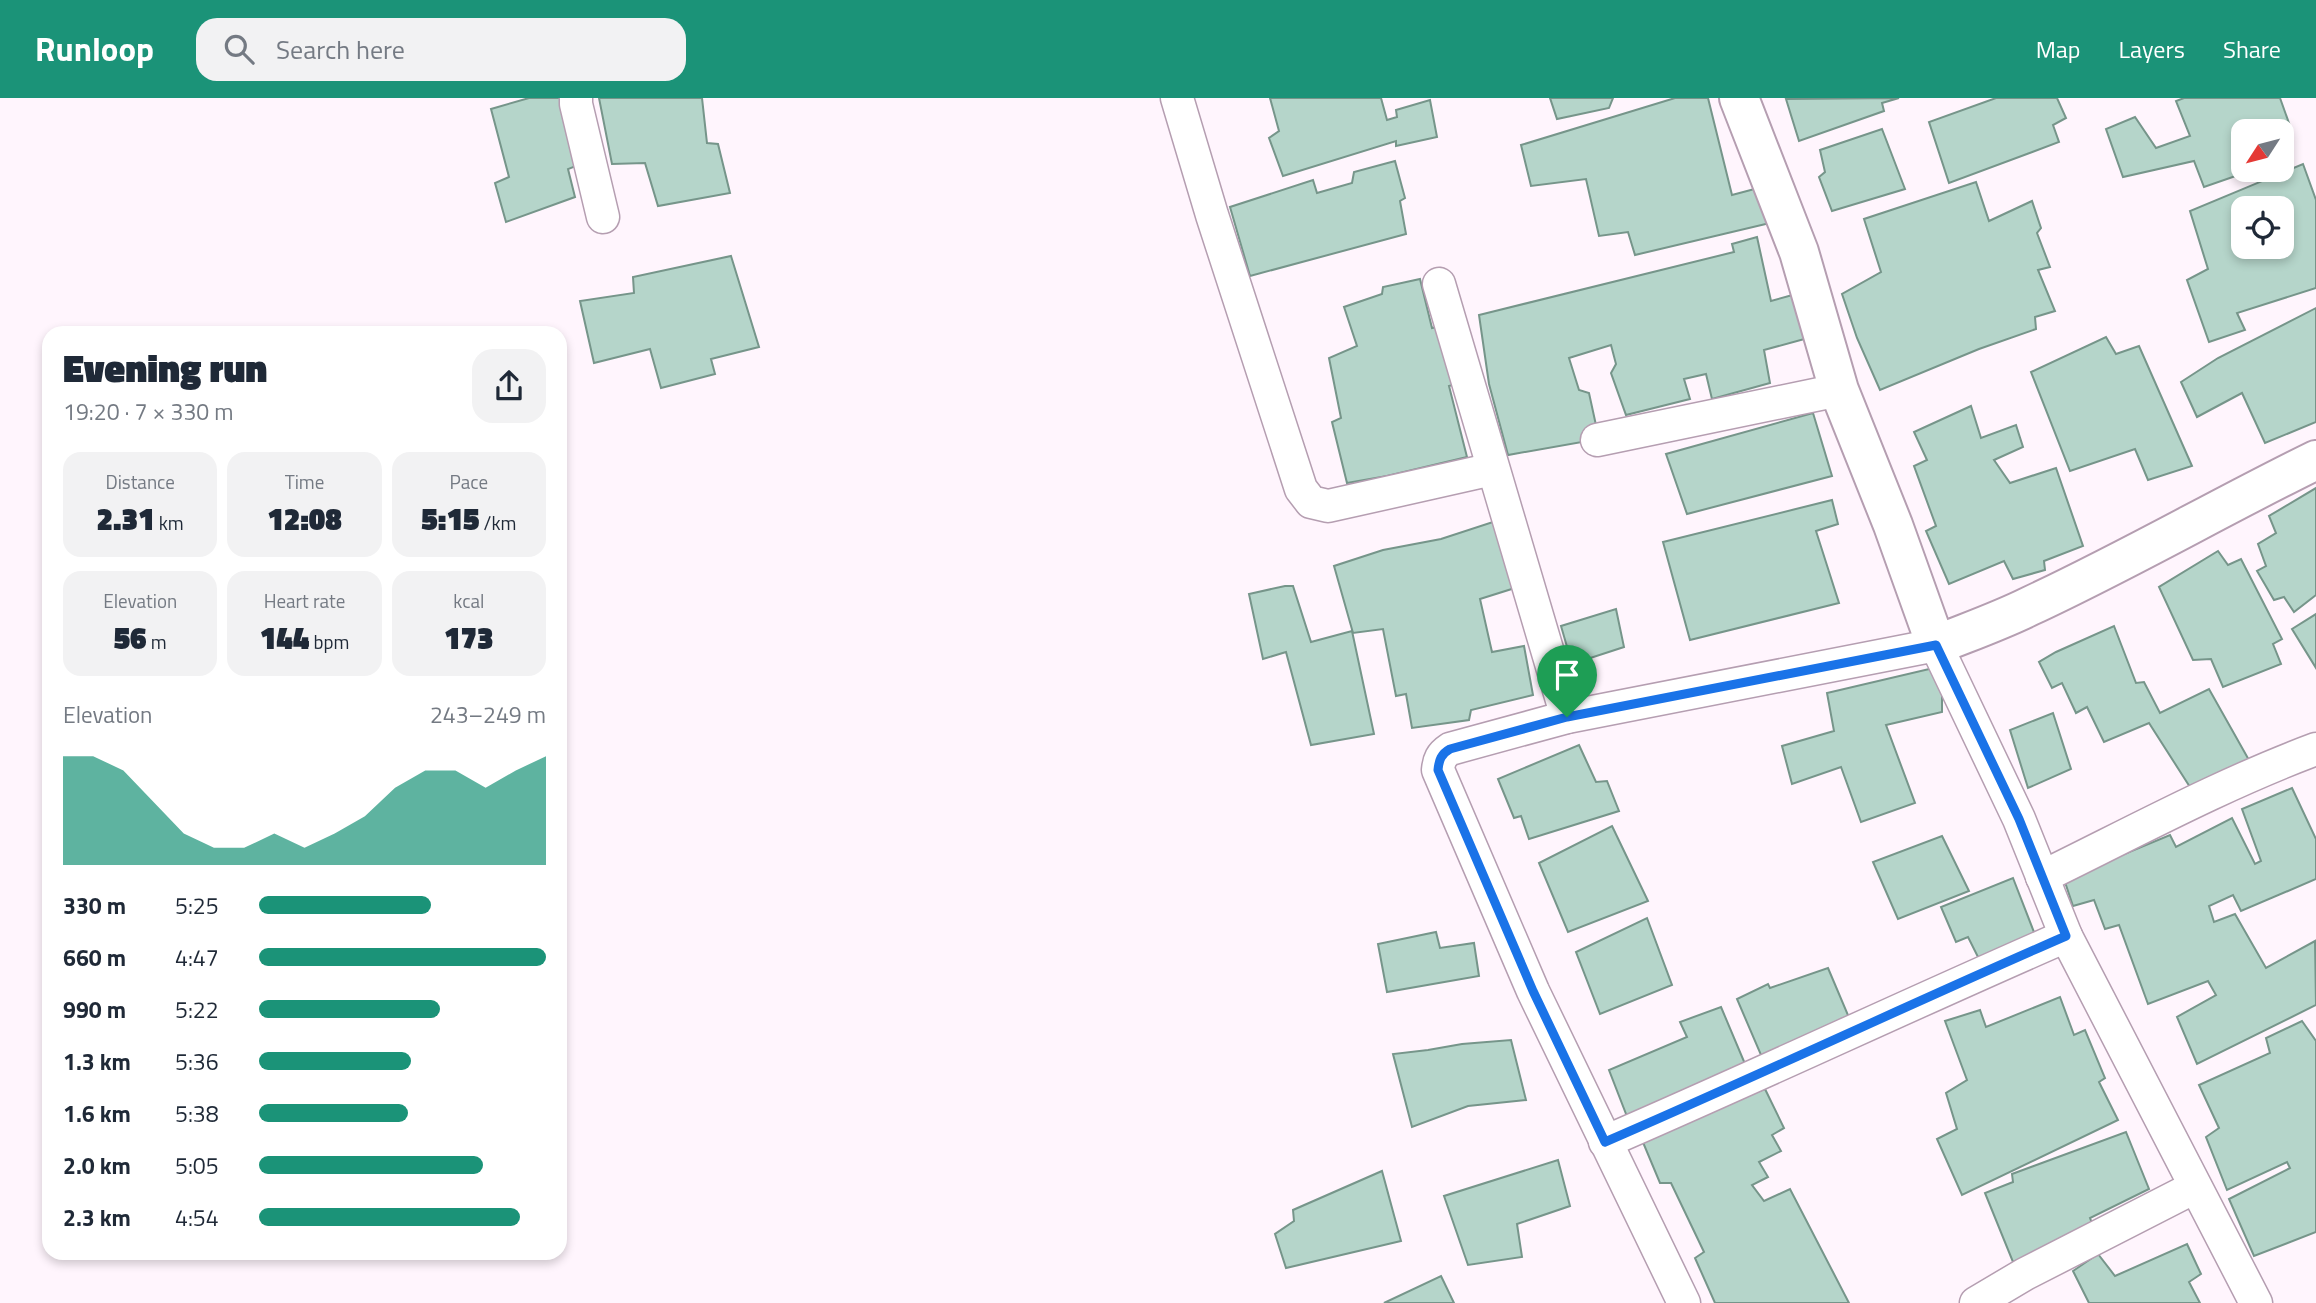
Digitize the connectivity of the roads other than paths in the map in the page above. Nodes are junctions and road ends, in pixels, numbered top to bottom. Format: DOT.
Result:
graph roads {
  1 [pos="576,98"];
  2 [pos="1177,98"];
  3 [pos="1739,98"];
  4 [pos="603,217"];
  5 [pos="1439,284"];
  6 [pos="1839,390"];
  7 [pos="1597,440"];
  8 [pos="2316,460"];
  9 [pos="1493,469"];
  10 [pos="1936,645"];
  11 [pos="1567,717"];
  12 [pos="2316,749"];
  13 [pos="2042,877"];
  14 [pos="2066,936"];
  15 [pos="1605,1142"];
  16 [pos="2195,1186"];
  17 [pos="1684,1303"];
  18 [pos="1976,1303"];
  19 [pos="2256,1303"];
  1 -- 4 [label="street"];
  2 -- 9 [label="street"];
  3 -- 6 [label="street"];
  5 -- 9 [label="street"];
  6 -- 7 [label="street"];
  6 -- 10 [label="street"];
  8 -- 10 [label="street"];
  9 -- 11 [label="street"];
  10 -- 11 [label="street"];
  10 -- 13 [label="street"];
  11 -- 15 [label="street"];
  12 -- 13 [label="street"];
  13 -- 14 [label="street"];
  14 -- 15 [label="street"];
  14 -- 16 [label="street"];
  15 -- 17 [label="street"];
  16 -- 18 [label="street"];
  16 -- 19 [label="street"];
}
